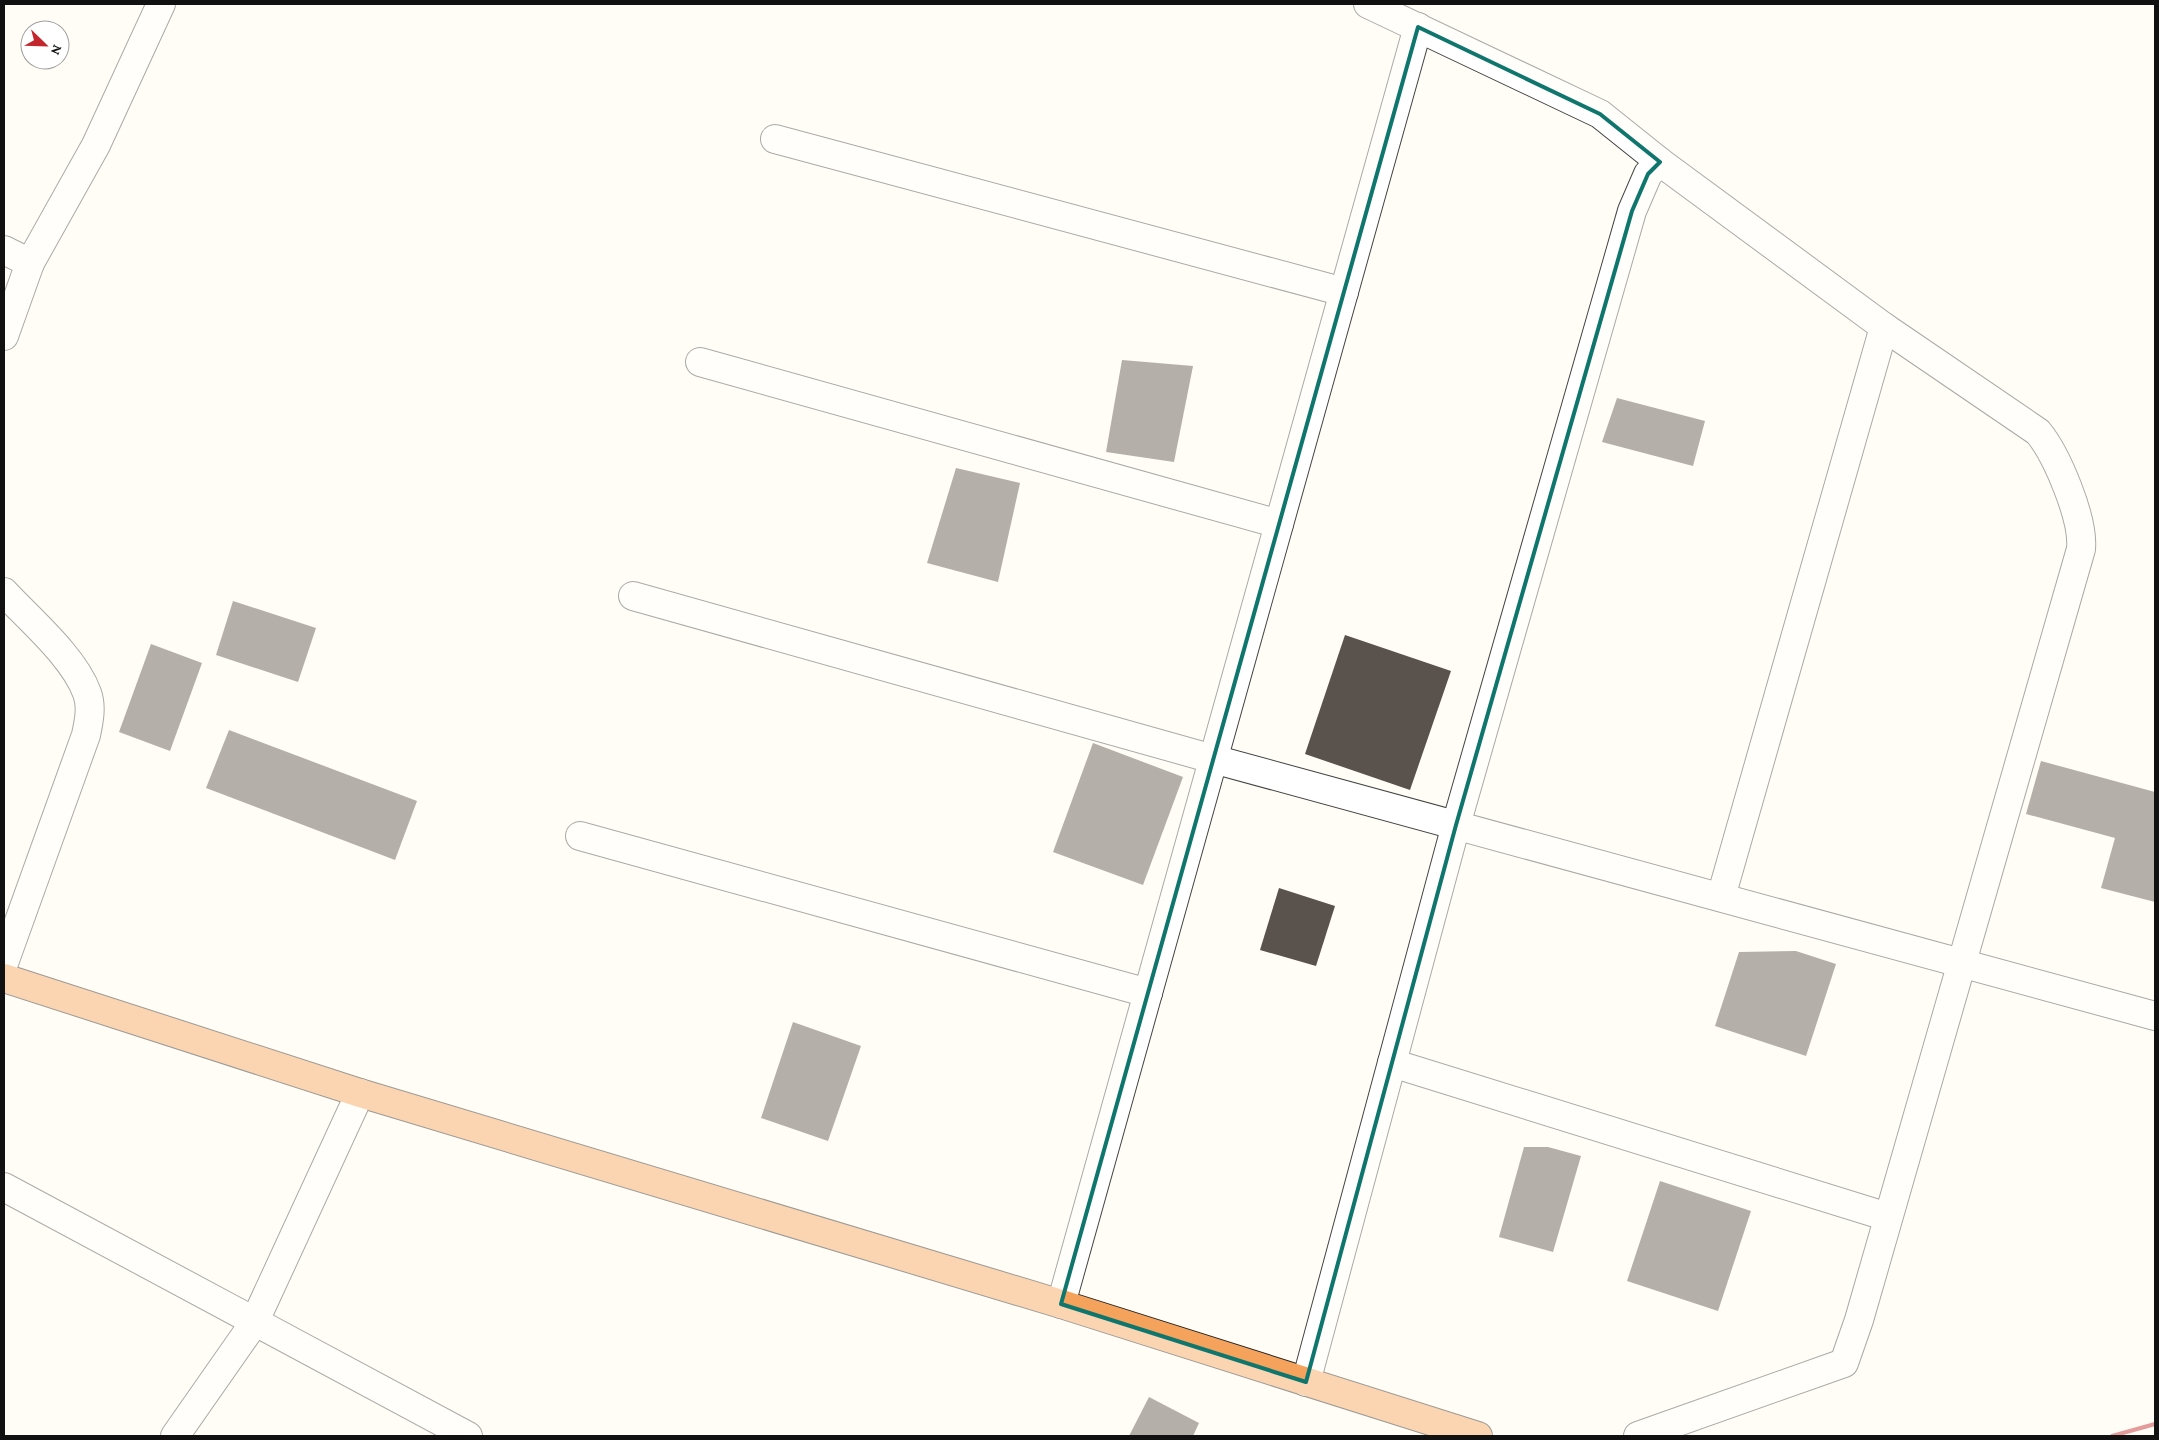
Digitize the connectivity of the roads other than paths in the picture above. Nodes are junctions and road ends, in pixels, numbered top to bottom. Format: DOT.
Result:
graph roads {
  1 [pos="161,4"];
  2 [pos="1368,4"];
  3 [pos="1418,27"];
  4 [pos="775,139"];
  5 [pos="1660,162"];
  6 [pos="4,250"];
  7 [pos="30,263"];
  8 [pos="1344,292"];
  9 [pos="1884,328"];
  10 [pos="4,336"];
  11 [pos="700,362"];
  12 [pos="1279,524"];
  13 [pos="4,592"];
  14 [pos="633,596"];
  15 [pos="1213,759"];
  16 [pos="1456,825"];
  17 [pos="580,836"];
  18 [pos="1721,898"];
  19 [pos="1960,962"];
  20 [pos="4,964"];
  21 [pos="4,978"];
  22 [pos="1148,994"];
  23 [pos="2155,1016"];
  24 [pos="1392,1063"];
  25 [pos="360,1093"];
  26 [pos="4,1187"];
  27 [pos="1888,1217"];
  28 [pos="1061,1304"];
  29 [pos="254,1323"];
  30 [pos="1306,1382"];
  31 [pos="175,1436"];
  32 [pos="468,1436"];
  33 [pos="1478,1436"];
  34 [pos="1638,1436"];
  1 -- 7 [label="street"];
  2 -- 3 [label="street"];
  3 -- 5 [label="street"];
  3 -- 8 [label="street"];
  4 -- 8 [label="street"];
  5 -- 9 [label="street"];
  5 -- 16 [label="street"];
  6 -- 7 [label="street"];
  7 -- 10 [label="street"];
  8 -- 12 [label="street"];
  9 -- 18 [label="street"];
  9 -- 19 [label="street"];
  11 -- 12 [label="street"];
  12 -- 15 [label="street"];
  13 -- 20 [label="street"];
  14 -- 15 [label="street"];
  15 -- 16 [label="street"];
  15 -- 22 [label="street"];
  16 -- 18 [label="street"];
  16 -- 24 [label="street"];
  17 -- 22 [label="street"];
  18 -- 19 [label="street"];
  19 -- 23 [label="street"];
  19 -- 27 [label="street"];
  21 -- 25 [label="highway"];
  22 -- 28 [label="street"];
  24 -- 27 [label="street"];
  24 -- 30 [label="street"];
  25 -- 28 [label="highway"];
  25 -- 29 [label="street"];
  26 -- 29 [label="street"];
  27 -- 34 [label="street"];
  28 -- 30 [label="highway"];
  29 -- 31 [label="street"];
  29 -- 32 [label="street"];
  30 -- 33 [label="highway"];
}
